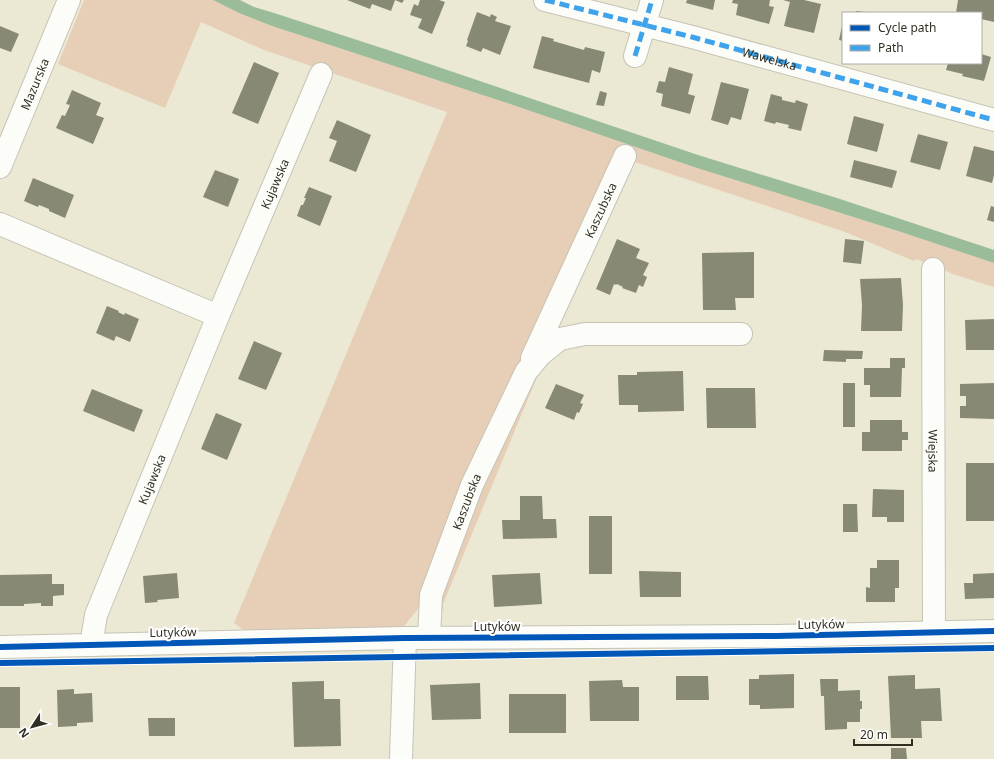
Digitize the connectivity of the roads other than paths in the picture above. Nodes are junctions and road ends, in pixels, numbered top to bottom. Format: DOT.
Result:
graph roads {
  1 [pos="69,0"];
  2 [pos="545,0"];
  3 [pos="652,0"];
  4 [pos="645,25"];
  5 [pos="636,56"];
  6 [pos="321,74"];
  7 [pos="994,120"];
  8 [pos="625,156"];
  9 [pos="0,167"];
  10 [pos="0,224"];
  11 [pos="933,269"];
  12 [pos="218,316"];
  13 [pos="741,334"];
  14 [pos="526,372"];
  15 [pos="994,631"];
  16 [pos="934,632"];
  17 [pos="405,638"];
  18 [pos="429,638"];
  19 [pos="94,645"];
  20 [pos="0,646"];
  21 [pos="401,759"];
  1 -- 9 [label="street, Mazurska"];
  2 -- 4 [label="street, Wawelska"];
  3 -- 4 [label="street"];
  4 -- 5 [label="street"];
  4 -- 7 [label="street, Wawelska"];
  6 -- 12 [label="street, Kujawska"];
  8 -- 14 [label="street, Kaszubska"];
  10 -- 12 [label="street"];
  11 -- 16 [label="street, Wiejska"];
  12 -- 19 [label="street, Kujawska"];
  13 -- 14 [label="street, Kaszubska"];
  14 -- 18 [label="street, Kaszubska"];
  15 -- 16 [label="street, Lutyków"];
  16 -- 18 [label="street, Lutyków"];
  17 -- 18 [label="street, Lutyków"];
  17 -- 19 [label="street, Lutyków"];
  17 -- 21 [label="street"];
  19 -- 20 [label="street, Lutyków"];
}
